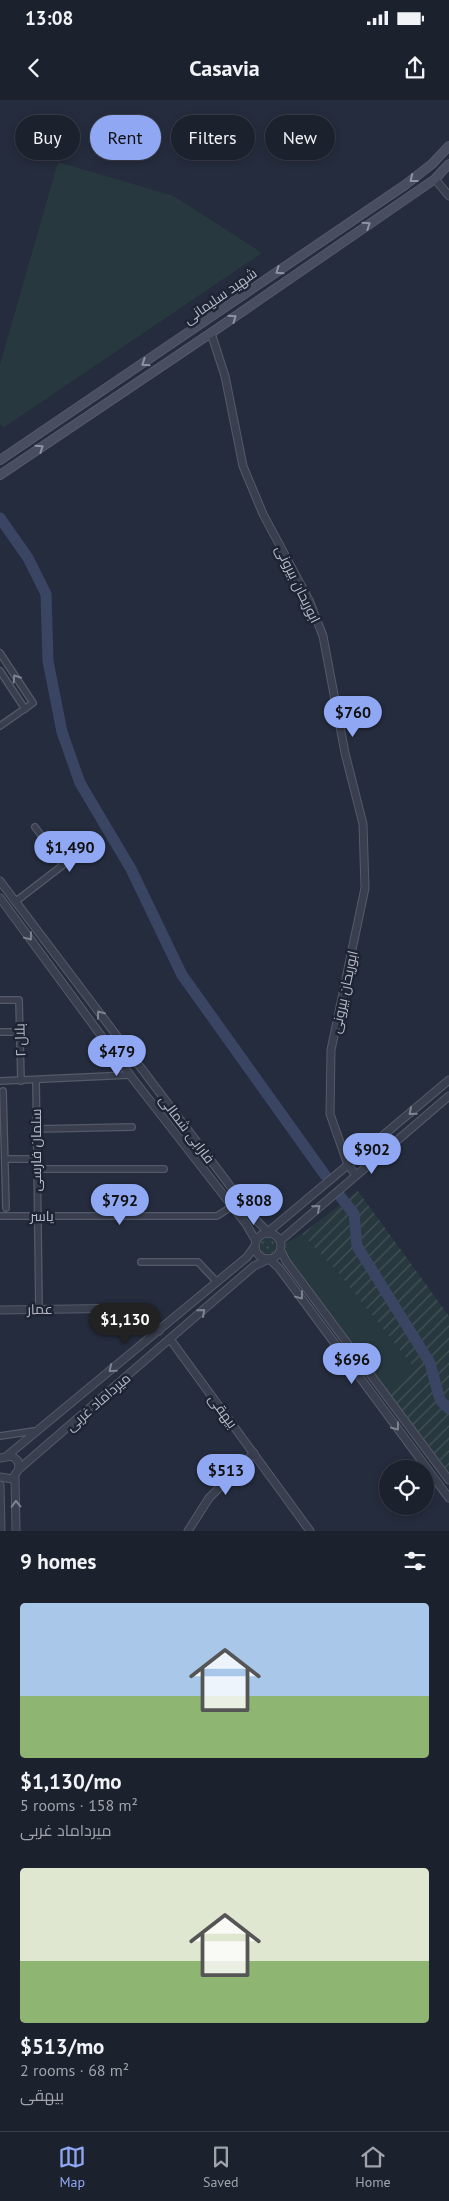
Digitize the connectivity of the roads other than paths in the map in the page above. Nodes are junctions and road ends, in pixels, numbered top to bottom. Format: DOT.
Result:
graph roads {
  1 [pos="449,146"];
  2 [pos="449,164"];
  3 [pos="435,178"];
  4 [pos="449,196"];
  5 [pos="211,334"];
  6 [pos="0,460"];
  7 [pos="0,475"];
  8 [pos="0,653"];
  9 [pos="0,671"];
  10 [pos="25,708"];
  11 [pos="0,726"];
  12 [pos="35,827"];
  13 [pos="0,881"];
  14 [pos="0,898"];
  15 [pos="15,902"];
  16 [pos="0,1000"];
  17 [pos="0,1032"];
  18 [pos="20,1032"];
  19 [pos="130,1075"];
  20 [pos="36,1080"];
  21 [pos="449,1080"];
  22 [pos="0,1081"];
  23 [pos="21,1081"];
  24 [pos="3,1091"];
  25 [pos="449,1096"];
  26 [pos="132,1128"];
  27 [pos="36,1129"];
  28 [pos="2,1133"];
  29 [pos="5,1159"];
  30 [pos="36,1159"];
  31 [pos="348,1165"];
  32 [pos="164,1168"];
  33 [pos="2,1169"];
  34 [pos="36,1169"];
  35 [pos="356,1175"];
  36 [pos="231,1207"];
  37 [pos="6,1208"];
  38 [pos="36,1215"];
  39 [pos="0,1216"];
  40 [pos="268,1232"];
  41 [pos="281,1240"];
  42 [pos="255,1243"];
  43 [pos="281,1251"];
  44 [pos="269,1259"];
  45 [pos="140,1262"];
  46 [pos="217,1282"];
  47 [pos="39,1309"];
  48 [pos="0,1310"];
  49 [pos="160,1331"];
  50 [pos="170,1339"];
  51 [pos="34,1431"];
  52 [pos="0,1436"];
  53 [pos="254,1453"];
  54 [pos="3,1456"];
  55 [pos="19,1469"];
  56 [pos="0,1477"];
  57 [pos="15,1477"];
  58 [pos="449,1480"];
  59 [pos="0,1485"];
  60 [pos="449,1498"];
  61 [pos="0,1529"];
  62 [pos="16,1531"];
  63 [pos="188,1531"];
  64 [pos="310,1531"];
  1 -- 6 [label="main road, شهید سلیمانی, one-way"];
  2 -- 3 [label="main road, شهید سلیمانی"];
  3 -- 4 [label="street"];
  5 -- 3 [label="main road, شهید سلیمانی, one-way"];
  7 -- 5 [label="main road, شهید سلیمانی, one-way"];
  5 -- 31 [label="street, ابوریحان بیرونی"];
  10 -- 8 [label="street, one-way"];
  9 -- 10 [label="street"];
  10 -- 11 [label="street"];
  12 -- 15 [label="street"];
  13 -- 15 [label="street, فارابی شمالی"];
  14 -- 19 [label="street, فارابی شمالی, one-way"];
  40 -- 15 [label="street, فارابی شمالی, one-way"];
  16 -- 18 [label="street, بلال ۲"];
  17 -- 18 [label="street"];
  18 -- 23 [label="street, بلال ۲"];
  19 -- 20 [label="street"];
  19 -- 36 [label="street, فارابی شمالی"];
  20 -- 23 [label="street"];
  20 -- 27 [label="street, سلمان فارسی"];
  21 -- 31 [label="street, one-way"];
  22 -- 23 [label="street"];
  24 -- 28 [label="street"];
  25 -- 35 [label="street"];
  26 -- 27 [label="street"];
  27 -- 30 [label="street, سلمان فارسی"];
  28 -- 29 [label="street"];
  29 -- 30 [label="street"];
  29 -- 33 [label="street"];
  30 -- 34 [label="street, سلمان فارسی"];
  31 -- 35 [label="street, ابوریحان بیرونی"];
  31 -- 40 [label="street"];
  32 -- 34 [label="street"];
  33 -- 37 [label="street"];
  34 -- 38 [label="street, سلمان فارسی"];
  41 -- 35 [label="street, one-way"];
  36 -- 38 [label="street, یاسر"];
  36 -- 42 [label="street, فارابی شمالی"];
  38 -- 39 [label="street, یاسر"];
  38 -- 47 [label="street, سلمان فارسی"];
  40 -- 41 [label="street"];
  40 -- 42 [label="street"];
  41 -- 43 [label="street"];
  42 -- 44 [label="street"];
  42 -- 46 [label="street, میرداماد غربی"];
  43 -- 44 [label="street"];
  43 -- 58 [label="street"];
  50 -- 44 [label="street, میرداماد غربی, one-way"];
  44 -- 60 [label="street, one-way"];
  45 -- 46 [label="street"];
  46 -- 49 [label="street, میرداماد غربی"];
  47 -- 48 [label="street, عمار"];
  47 -- 49 [label="street, عمار"];
  49 -- 51 [label="street, میرداماد غربی, one-way"];
  50 -- 53 [label="street, بیهقی"];
  50 -- 55 [label="street, میرداماد غربی"];
  51 -- 52 [label="street"];
  51 -- 54 [label="street, میرداماد غربی"];
  53 -- 63 [label="street"];
  53 -- 64 [label="street, بیهقی"];
  54 -- 55 [label="street"];
  55 -- 57 [label="street"];
  56 -- 57 [label="street"];
  62 -- 57 [label="street, one-way"];
  59 -- 61 [label="street"];
}
